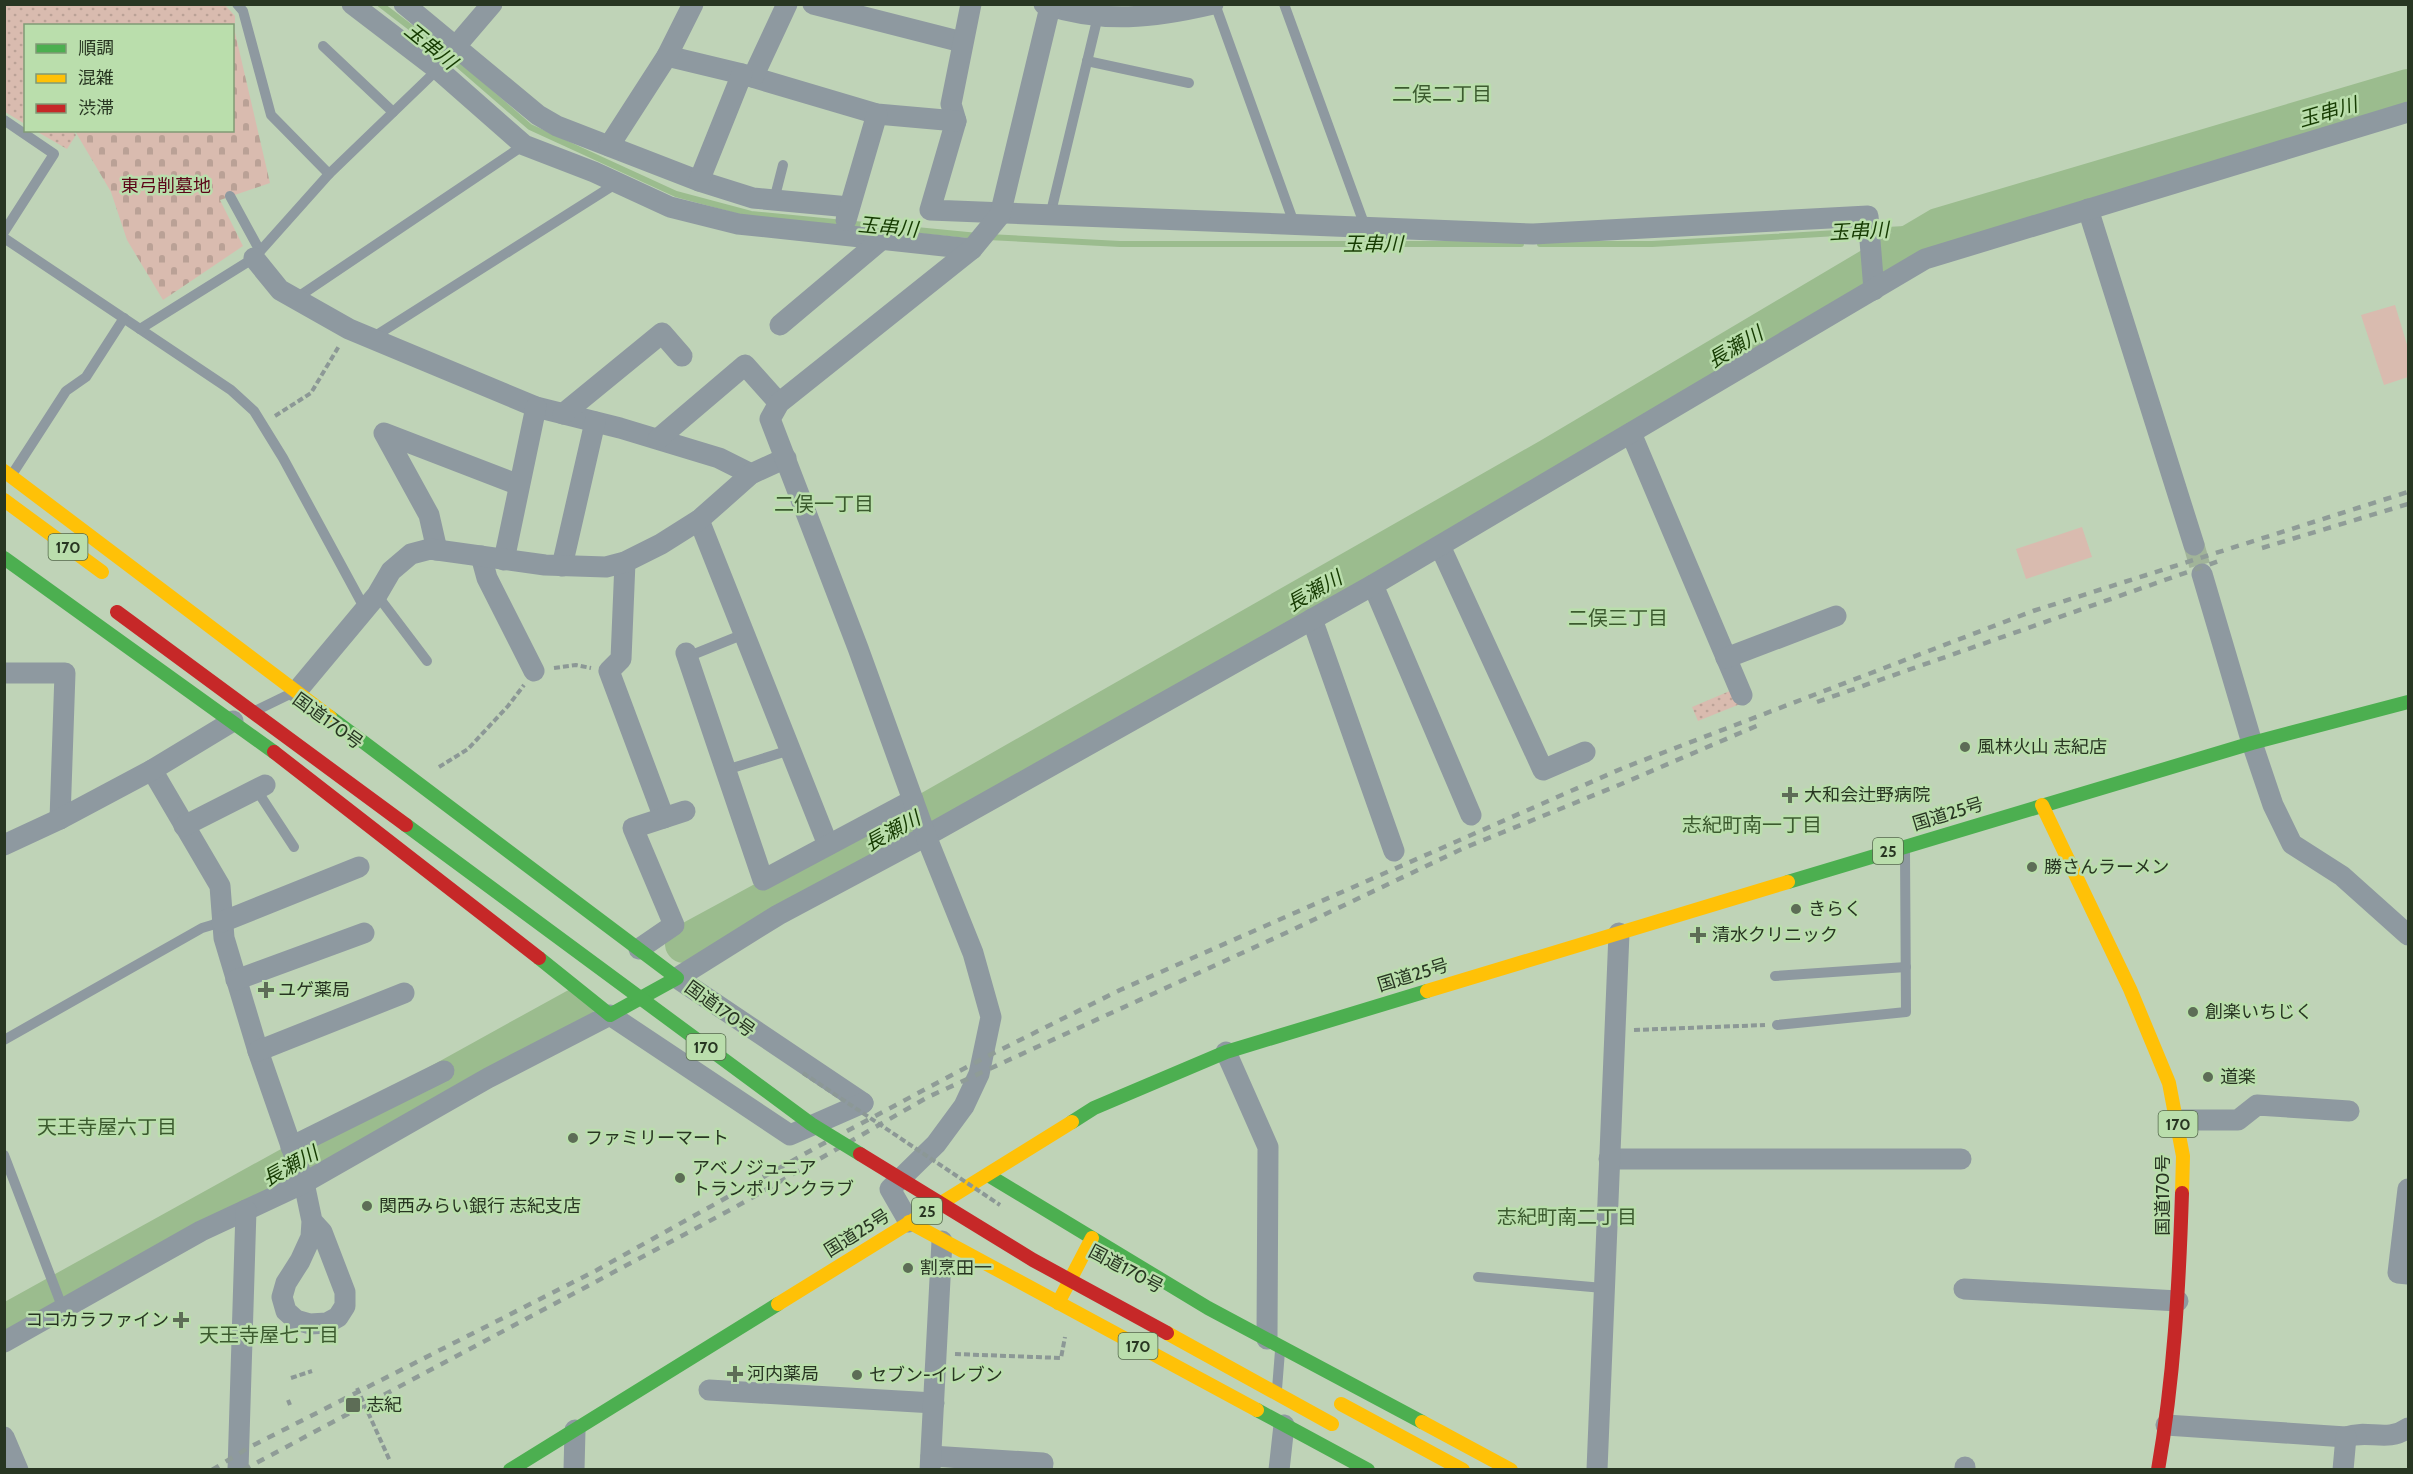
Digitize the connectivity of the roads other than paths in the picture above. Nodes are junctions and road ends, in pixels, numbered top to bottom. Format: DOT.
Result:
graph roads {
  1 [pos="237,4"];
  2 [pos="352,4"];
  3 [pos="404,4"];
  4 [pos="492,4"];
  5 [pos="693,4"];
  6 [pos="787,4"];
  7 [pos="813,4"];
  8 [pos="971,4"];
  9 [pos="1214,4"];
  10 [pos="1284,4"];
  11 [pos="1047,6"];
  12 [pos="1106,13"];
  13 [pos="963,42"];
  14 [pos="456,45"];
  15 [pos="323,46"];
  16 [pos="667,56"];
  17 [pos="1087,61"];
  18 [pos="438,69"];
  19 [pos="747,76"];
  20 [pos="1189,83"];
  21 [pos="393,112"];
  22 [pos="2409,112"];
  23 [pos="877,114"];
  24 [pos="4,120"];
  25 [pos="956,121"];
  26 [pos="524,145"];
  27 [pos="609,146"];
  28 [pos="783,165"];
  29 [pos="329,174"];
  30 [pos="699,181"];
  31 [pos="617,183"];
  32 [pos="230,196"];
  33 [pos="774,200"];
  34 [pos="849,207"];
  35 [pos="2088,209"];
  36 [pos="1000,215"];
  37 [pos="1050,216"];
  38 [pos="1295,226"];
  39 [pos="1366,229"];
  40 [pos="4,232"];
  41 [pos="842,236"];
  42 [pos="4,238"];
  43 [pos="881,240"];
  44 [pos="972,249"];
  45 [pos="256,254"];
  46 [pos="1874,290"];
  47 [pos="295,299"];
  48 [pos="124,318"];
  49 [pos="780,324"];
  50 [pos="140,329"];
  51 [pos="372,338"];
  52 [pos="682,356"];
  53 [pos="779,403"];
  54 [pos="536,406"];
  55 [pos="563,414"];
  56 [pos="595,422"];
  57 [pos="1632,433"];
  58 [pos="658,440"];
  59 [pos="786,458"];
  60 [pos="8,473"];
  61 [pos="751,474"];
  62 [pos="519,485"];
  63 [pos="4,500"];
  64 [pos="699,520"];
  65 [pos="2194,544"];
  66 [pos="1440,546"];
  67 [pos="436,550"];
  68 [pos="481,556"];
  69 [pos="4,558"];
  70 [pos="504,560"];
  71 [pos="625,562"];
  72 [pos="562,566"];
  73 [pos="2202,574"];
  74 [pos="113,580"];
  75 [pos="1373,585"];
  76 [pos="371,602"];
  77 [pos="113,608"];
  78 [pos="1836,616"];
  79 [pos="1312,619"];
  80 [pos="744,634"];
  81 [pos="687,655"];
  82 [pos="1726,658"];
  83 [pos="427,661"];
  84 [pos="534,671"];
  85 [pos="4,673"];
  86 [pos="296,692"];
  87 [pos="261,693"];
  88 [pos="1742,695"];
  89 [pos="2409,702"];
  90 [pos="289,714"];
  91 [pos="233,721"];
  92 [pos="2252,743"];
  93 [pos="790,750"];
  94 [pos="1585,752"];
  95 [pos="152,770"];
  96 [pos="726,770"];
  97 [pos="260,787"];
  98 [pos="913,800"];
  99 [pos="2042,805"];
  100 [pos="685,811"];
  101 [pos="1471,815"];
  102 [pos="663,818"];
  103 [pos="60,819"];
  104 [pos="184,826"];
  105 [pos="926,836"];
  106 [pos="4,845"];
  107 [pos="828,845"];
  108 [pos="1905,846"];
  109 [pos="294,847"];
  110 [pos="1394,851"];
  111 [pos="359,867"];
  112 [pos="222,922"];
  113 [pos="363,933"];
  114 [pos="1619,933"];
  115 [pos="2409,934"];
  116 [pos="639,950"];
  117 [pos="1906,967"];
  118 [pos="1775,976"];
  119 [pos="236,980"];
  120 [pos="652,982"];
  121 [pos="674,987"];
  122 [pos="404,993"];
  123 [pos="610,1015"];
  124 [pos="1777,1024"];
  125 [pos="4,1040"];
  126 [pos="258,1051"];
  127 [pos="1226,1052"];
  128 [pos="444,1071"];
  129 [pos="825,1108"];
  130 [pos="2349,1111"];
  131 [pos="2178,1120"];
  132 [pos="855,1127"];
  133 [pos="291,1147"];
  134 [pos="4,1155"];
  135 [pos="904,1158"];
  136 [pos="1609,1159"];
  137 [pos="1962,1159"];
  138 [pos="924,1170"];
  139 [pos="988,1175"];
  140 [pos="944,1182"];
  141 [pos="304,1183"];
  142 [pos="2409,1189"];
  143 [pos="973,1201"];
  144 [pos="246,1210"];
  145 [pos="312,1221"];
  146 [pos="909,1222"];
  147 [pos="1092,1238"];
  148 [pos="942,1241"];
  149 [pos="1063,1256"];
  150 [pos="1094,1272"];
  151 [pos="2409,1275"];
  152 [pos="1478,1277"];
  153 [pos="1603,1288"];
  154 [pos="1964,1289"];
  155 [pos="2178,1301"];
  156 [pos="1058,1304"];
  157 [pos="63,1309"];
  158 [pos="4,1342"];
  159 [pos="1274,1342"];
  160 [pos="1269,1366"];
  161 [pos="1290,1377"];
  162 [pos="709,1390"];
  163 [pos="1336,1401"];
  164 [pos="934,1403"];
  165 [pos="1279,1422"];
  166 [pos="2166,1425"];
  167 [pos="1337,1427"];
  168 [pos="2409,1428"];
  169 [pos="575,1430"];
  170 [pos="4,1437"];
  171 [pos="2346,1437"];
  172 [pos="1334,1461"];
  173 [pos="931,1463"];
  174 [pos="18,1470"];
  175 [pos="238,1470"];
  176 [pos="510,1470"];
  177 [pos="574,1470"];
  178 [pos="1042,1470"];
  179 [pos="1279,1470"];
  180 [pos="1368,1470"];
  181 [pos="1463,1470"];
  182 [pos="1511,1470"];
  183 [pos="1597,1470"];
  184 [pos="2158,1470"];
  185 [pos="2343,1470"];
  1 -- 29 [label="lane"];
  2 -- 18 [label="street"];
  3 -- 14 [label="street"];
  4 -- 14 [label="street"];
  5 -- 16 [label="street"];
  6 -- 19 [label="street"];
  7 -- 13 [label="street"];
  8 -- 13 [label="street"];
  9 -- 12 [label="street"];
  9 -- 38 [label="lane"];
  10 -- 39 [label="lane"];
  11 -- 12 [label="street"];
  11 -- 36 [label="street"];
  12 -- 17 [label="lane"];
  13 -- 25 [label="street"];
  14 -- 18 [label="lane"];
  14 -- 27 [label="street"];
  15 -- 21 [label="lane"];
  16 -- 19 [label="street"];
  16 -- 27 [label="street"];
  17 -- 20 [label="lane"];
  17 -- 37 [label="lane"];
  18 -- 21 [label="lane"];
  18 -- 26 [label="street"];
  19 -- 23 [label="street"];
  19 -- 30 [label="street"];
  21 -- 29 [label="lane"];
  22 -- 35 [label="street"];
  23 -- 25 [label="street"];
  23 -- 34 [label="street"];
  24 -- 40 [label="lane"];
  25 -- 36 [label="street"];
  26 -- 31 [label="street"];
  26 -- 47 [label="lane"];
  27 -- 30 [label="street"];
  28 -- 33 [label="lane"];
  29 -- 45 [label="lane"];
  30 -- 33 [label="street"];
  31 -- 41 [label="street"];
  31 -- 51 [label="lane"];
  32 -- 45 [label="lane"];
  33 -- 34 [label="street"];
  34 -- 41 [label="street"];
  35 -- 46 [label="street"];
  35 -- 65 [label="street"];
  36 -- 37 [label="street"];
  36 -- 44 [label="street"];
  37 -- 38 [label="street"];
  38 -- 39 [label="street"];
  39 -- 46 [label="street"];
  41 -- 43 [label="street"];
  42 -- 48 [label="lane"];
  43 -- 44 [label="street"];
  43 -- 49 [label="street"];
  44 -- 53 [label="street"];
  45 -- 47 [label="street"];
  45 -- 50 [label="lane"];
  46 -- 57 [label="street"];
  47 -- 51 [label="street"];
  48 -- 50 [label="lane"];
  48 -- 60 [label="lane"];
  50 -- 76 [label="lane"];
  51 -- 54 [label="street"];
  52 -- 55 [label="street"];
  53 -- 58 [label="street"];
  53 -- 59 [label="street"];
  54 -- 55 [label="street"];
  54 -- 62 [label="street"];
  55 -- 56 [label="street"];
  56 -- 58 [label="street"];
  56 -- 72 [label="street"];
  57 -- 66 [label="street"];
  57 -- 82 [label="street"];
  58 -- 61 [label="street"];
  59 -- 61 [label="street"];
  59 -- 98 [label="street"];
  60 -- 86 [label="highway"];
  61 -- 64 [label="street"];
  62 -- 67 [label="street"];
  62 -- 70 [label="street"];
  63 -- 74 [label="highway, 170"];
  64 -- 71 [label="street"];
  64 -- 80 [label="street"];
  66 -- 75 [label="street"];
  66 -- 94 [label="street"];
  67 -- 68 [label="street"];
  67 -- 76 [label="street"];
  68 -- 70 [label="street"];
  68 -- 84 [label="street"];
  69 -- 91 [label="highway"];
  70 -- 72 [label="street"];
  71 -- 72 [label="street"];
  71 -- 102 [label="street"];
  73 -- 92 [label="street"];
  75 -- 79 [label="street"];
  75 -- 101 [label="street"];
  76 -- 83 [label="lane"];
  76 -- 86 [label="street"];
  77 -- 167 [label="highway, 国道170号 / 170, bridge"];
  78 -- 82 [label="street"];
  79 -- 105 [label="street"];
  79 -- 110 [label="street"];
  80 -- 81 [label="lane"];
  80 -- 93 [label="street"];
  81 -- 96 [label="street"];
  82 -- 88 [label="street"];
  85 -- 103 [label="street"];
  86 -- 91 [label="lane"];
  86 -- 116 [label="highway"];
  87 -- 90 [label="highway, 国道170号"];
  89 -- 92 [label="highway, 国道25号 / 25"];
  91 -- 95 [label="street"];
  91 -- 123 [label="highway"];
  92 -- 99 [label="highway, 国道25号 / 25"];
  92 -- 115 [label="street"];
  93 -- 96 [label="lane"];
  93 -- 107 [label="street"];
  95 -- 103 [label="street"];
  95 -- 104 [label="street"];
  96 -- 107 [label="street"];
  97 -- 104 [label="street"];
  97 -- 109 [label="lane"];
  98 -- 105 [label="street"];
  98 -- 107 [label="street"];
  99 -- 108 [label="highway, 国道25号 / 25"];
  99 -- 131 [label="highway, 国道170号 / 170"];
  100 -- 102 [label="street"];
  102 -- 116 [label="street"];
  103 -- 106 [label="street"];
  104 -- 112 [label="street"];
  105 -- 121 [label="street"];
  105 -- 146 [label="street"];
  108 -- 114 [label="highway, 国道25号 / 25"];
  108 -- 117 [label="lane"];
  111 -- 112 [label="street"];
  112 -- 119 [label="street"];
  112 -- 125 [label="lane"];
  113 -- 119 [label="street"];
  114 -- 127 [label="highway, 国道25号 / 25"];
  114 -- 136 [label="street"];
  116 -- 121 [label="highway"];
  117 -- 118 [label="lane"];
  117 -- 124 [label="lane"];
  119 -- 126 [label="street"];
  120 -- 121 [label="highway, 国道170号"];
  121 -- 123 [label="highway"];
  121 -- 123 [label="street"];
  122 -- 126 [label="street"];
  123 -- 141 [label="street"];
  126 -- 133 [label="street"];
  127 -- 139 [label="highway, 国道25号 / 25"];
  127 -- 159 [label="street"];
  128 -- 133 [label="street"];
  129 -- 132 [label="highway"];
  130 -- 131 [label="street"];
  131 -- 155 [label="highway, 国道170号 / 170"];
  133 -- 141 [label="street"];
  134 -- 157 [label="lane"];
  135 -- 138 [label="highway"];
  136 -- 137 [label="street"];
  136 -- 153 [label="street"];
  139 -- 146 [label="highway, 国道25号 / 25"];
  139 -- 147 [label="highway"];
  140 -- 143 [label="highway"];
  141 -- 144 [label="street"];
  141 -- 145 [label="street"];
  142 -- 151 [label="street"];
  144 -- 157 [label="street"];
  144 -- 175 [label="street"];
  146 -- 148 [label="highway, 170"];
  146 -- 169 [label="highway, 国道25号 / 25"];
  147 -- 156 [label="highway"];
  147 -- 159 [label="highway"];
  148 -- 156 [label="highway, 170"];
  148 -- 164 [label="street"];
  149 -- 150 [label="highway, 国道170号"];
  152 -- 153 [label="lane"];
  153 -- 183 [label="street"];
  154 -- 155 [label="street"];
  155 -- 166 [label="highway, 国道170号 / 170"];
  156 -- 165 [label="highway, 170"];
  157 -- 158 [label="street"];
  159 -- 165 [label="lane"];
  159 -- 182 [label="highway"];
  160 -- 161 [label="highway"];
  162 -- 164 [label="street"];
  163 -- 181 [label="highway"];
  164 -- 173 [label="street"];
  165 -- 172 [label="highway, 170"];
  165 -- 179 [label="street"];
  166 -- 171 [label="street"];
  166 -- 184 [label="highway, 国道170号 / 170"];
  168 -- 171 [label="street"];
  169 -- 176 [label="highway, 国道25号 / 25"];
  169 -- 177 [label="street"];
  170 -- 174 [label="street"];
  171 -- 185 [label="street"];
  172 -- 180 [label="highway, 170"];
  173 -- 178 [label="street"];
}
